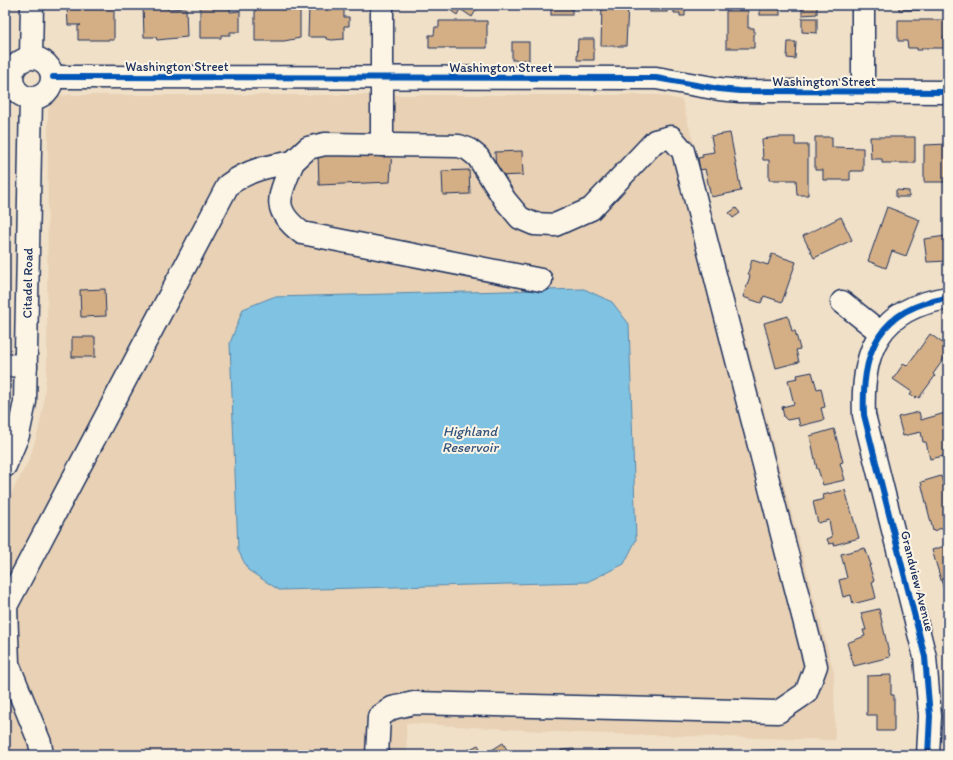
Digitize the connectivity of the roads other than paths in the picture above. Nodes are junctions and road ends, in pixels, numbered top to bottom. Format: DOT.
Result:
graph roads {
  1 [pos="32,5"];
  2 [pos="382,5"];
  3 [pos="863,5"];
  4 [pos="31,57"];
  5 [pos="8,76"];
  6 [pos="53,76"];
  7 [pos="382,78"];
  8 [pos="863,92"];
  9 [pos="948,92"];
  10 [pos="31,98"];
  11 [pos="382,144"];
  12 [pos="293,162"];
  13 [pos="541,280"];
  14 [pos="948,298"];
  15 [pos="842,302"];
  16 [pos="881,333"];
  17 [pos="15,366"];
  18 [pos="5,466"];
  19 [pos="42,755"];
  20 [pos="377,755"];
  21 [pos="928,755"];
  1 -- 4 [label="street"];
  2 -- 7 [label="street"];
  3 -- 8 [label="street"];
  4 -- 5 [label="street"];
  4 -- 6 [label="street"];
  5 -- 10 [label="street"];
  6 -- 7 [label="street, Washington Street"];
  6 -- 10 [label="street"];
  7 -- 8 [label="street, Washington Street"];
  7 -- 11 [label="street"];
  8 -- 9 [label="street, Washington Street"];
  10 -- 17 [label="street, Citadel Road"];
  11 -- 12 [label="street"];
  11 -- 20 [label="street"];
  12 -- 13 [label="street"];
  12 -- 19 [label="street"];
  14 -- 16 [label="street, Grandview Avenue"];
  15 -- 16 [label="street"];
  16 -- 21 [label="street, Grandview Avenue"];
  17 -- 18 [label="street, Citadel Road"];
}
